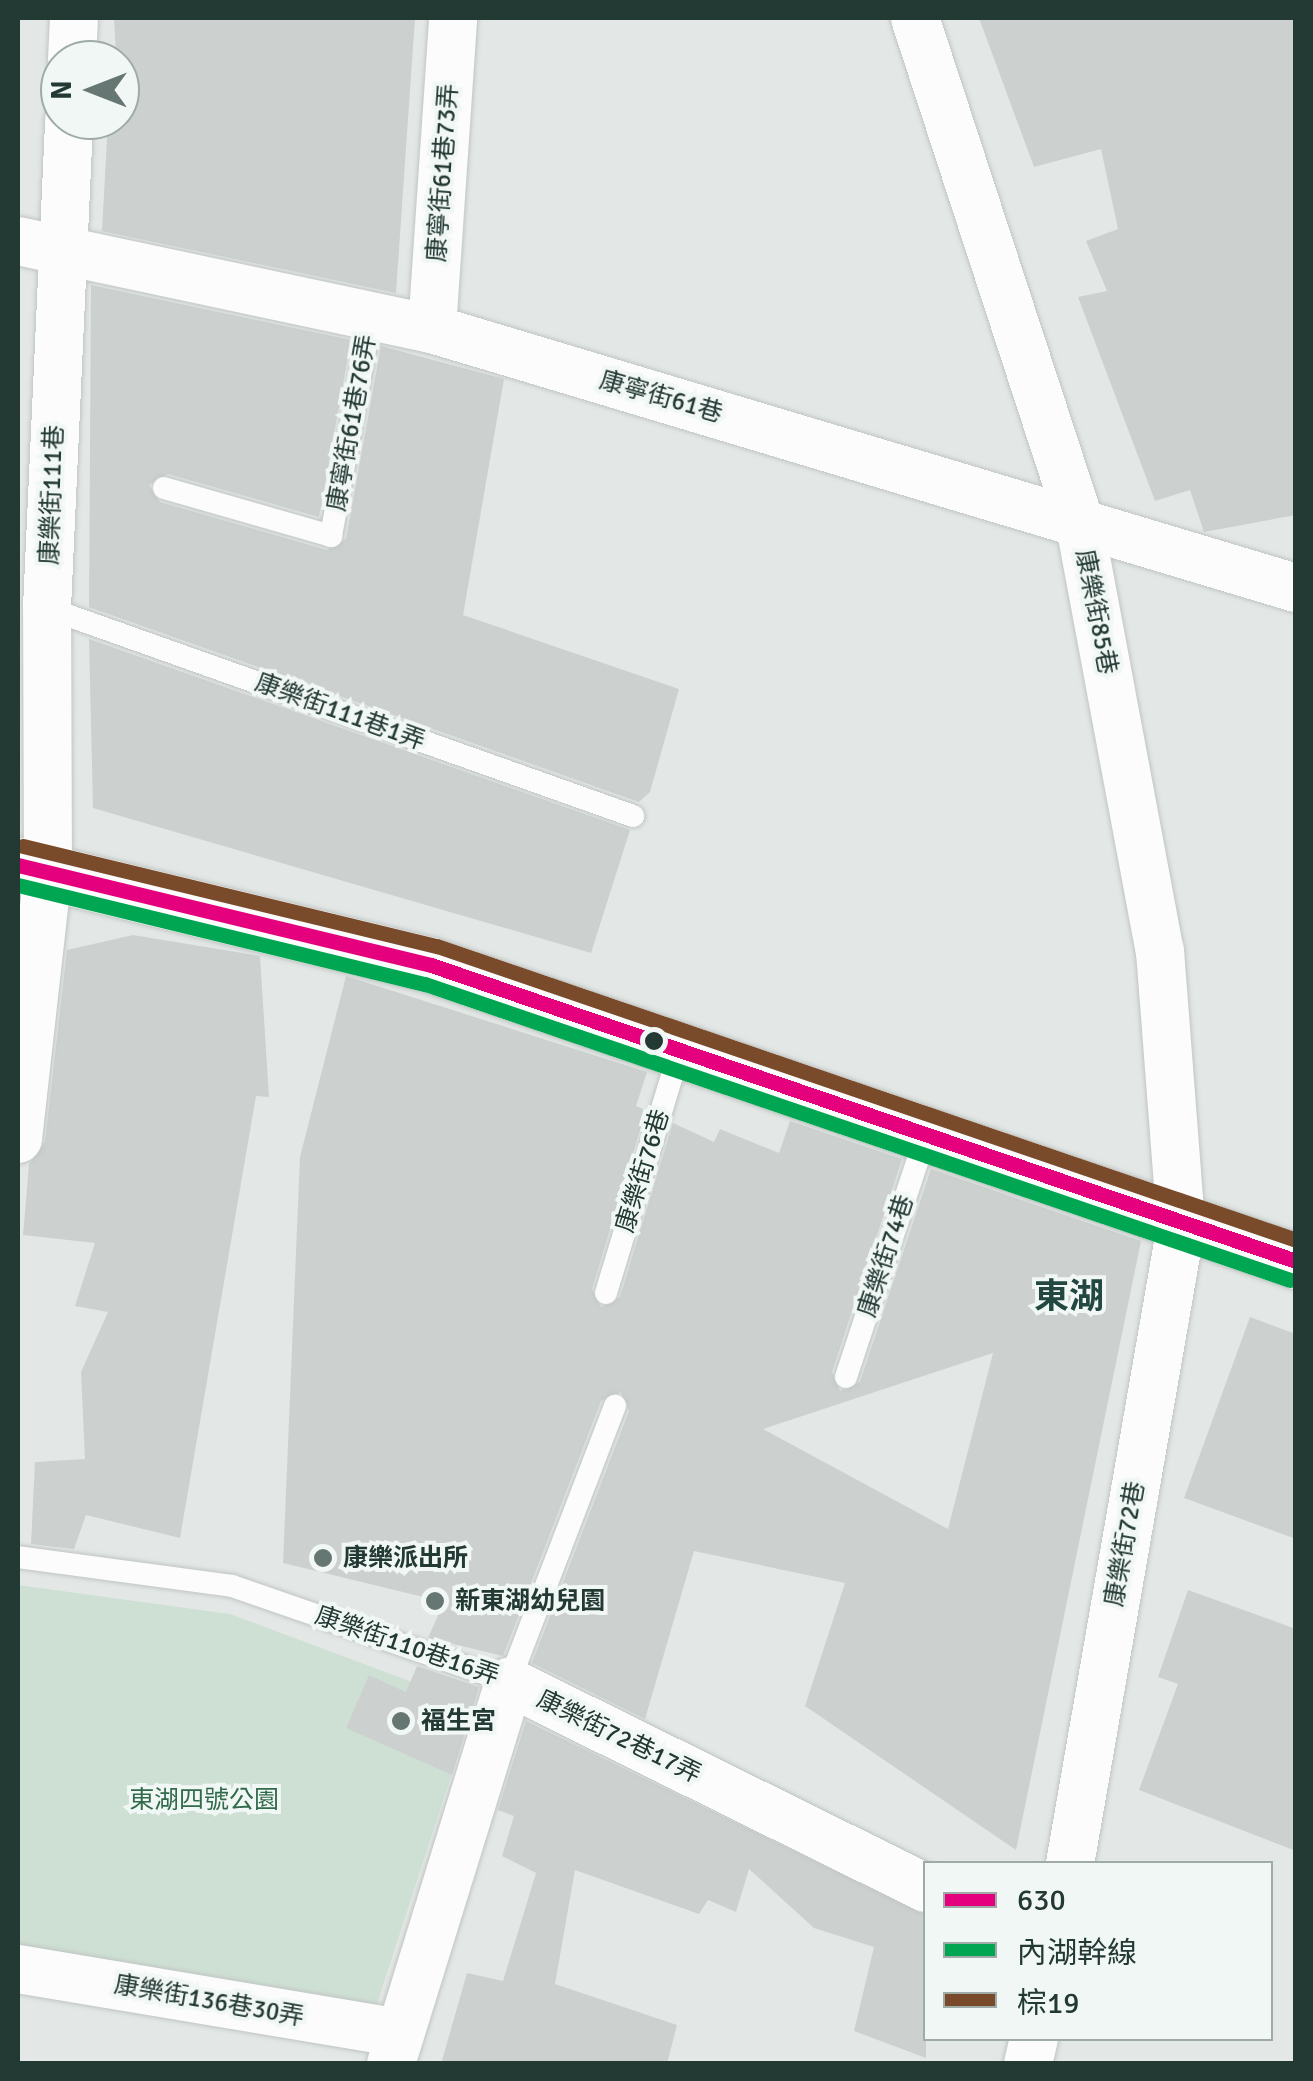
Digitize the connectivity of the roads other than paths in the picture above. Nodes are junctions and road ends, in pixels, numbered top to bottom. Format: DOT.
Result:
graph roads {
  1 [pos="453,18"];
  2 [pos="915,18"];
  3 [pos="64,140"];
  4 [pos="40,245"];
  5 [pos="371,315"];
  6 [pos="432,329"];
  7 [pos="164,488"];
  8 [pos="1079,520"];
  9 [pos="1296,588"];
  10 [pos="47,608"];
  11 [pos="633,816"];
  12 [pos="33,868"];
  13 [pos="680,1049"];
  14 [pos="926,1136"];
  15 [pos="18,1140"];
  16 [pos="1181,1226"];
  17 [pos="1296,1261"];
  18 [pos="606,1292"];
  19 [pos="846,1376"];
  20 [pos="615,1406"];
  21 [pos="18,1557"];
  22 [pos="508,1682"];
  23 [pos="1070,1861"];
  24 [pos="923,1887"];
  25 [pos="18,1968"];
  26 [pos="396,2048"];
  1 -- 6 [label="street, 康寧街61巷73弄"];
  2 -- 8 [label="street, 康樂街85巷"];
  3 -- 4 [label="street, 康樂街111巷"];
  4 -- 5 [label="street, 康寧街61巷"];
  4 -- 10 [label="street, 康樂街111巷"];
  5 -- 6 [label="street, 康寧街61巷"];
  5 -- 7 [label="lane, 康寧街61巷76弄"];
  6 -- 8 [label="street, 康寧街61巷"];
  8 -- 9 [label="street, 康寧街61巷"];
  8 -- 16 [label="street, 康樂街85巷"];
  10 -- 11 [label="lane, 康樂街111巷1弄"];
  10 -- 12 [label="street, 康樂街111巷"];
  12 -- 13 [label="street"];
  12 -- 15 [label="street, 康樂街111巷"];
  13 -- 14 [label="street"];
  13 -- 18 [label="lane, 康樂街76巷"];
  14 -- 16 [label="street"];
  14 -- 19 [label="lane, 康樂街74巷"];
  16 -- 17 [label="street"];
  16 -- 23 [label="street, 康樂街72巷"];
  20 -- 22 [label="lane, 康樂街110巷16弄"];
  21 -- 22 [label="lane, 康樂街110巷16弄"];
  22 -- 24 [label="street, 康樂街72巷17弄"];
  22 -- 26 [label="street, 康樂街72巷17弄"];
  25 -- 26 [label="street, 康樂街136巷30弄"];
}
